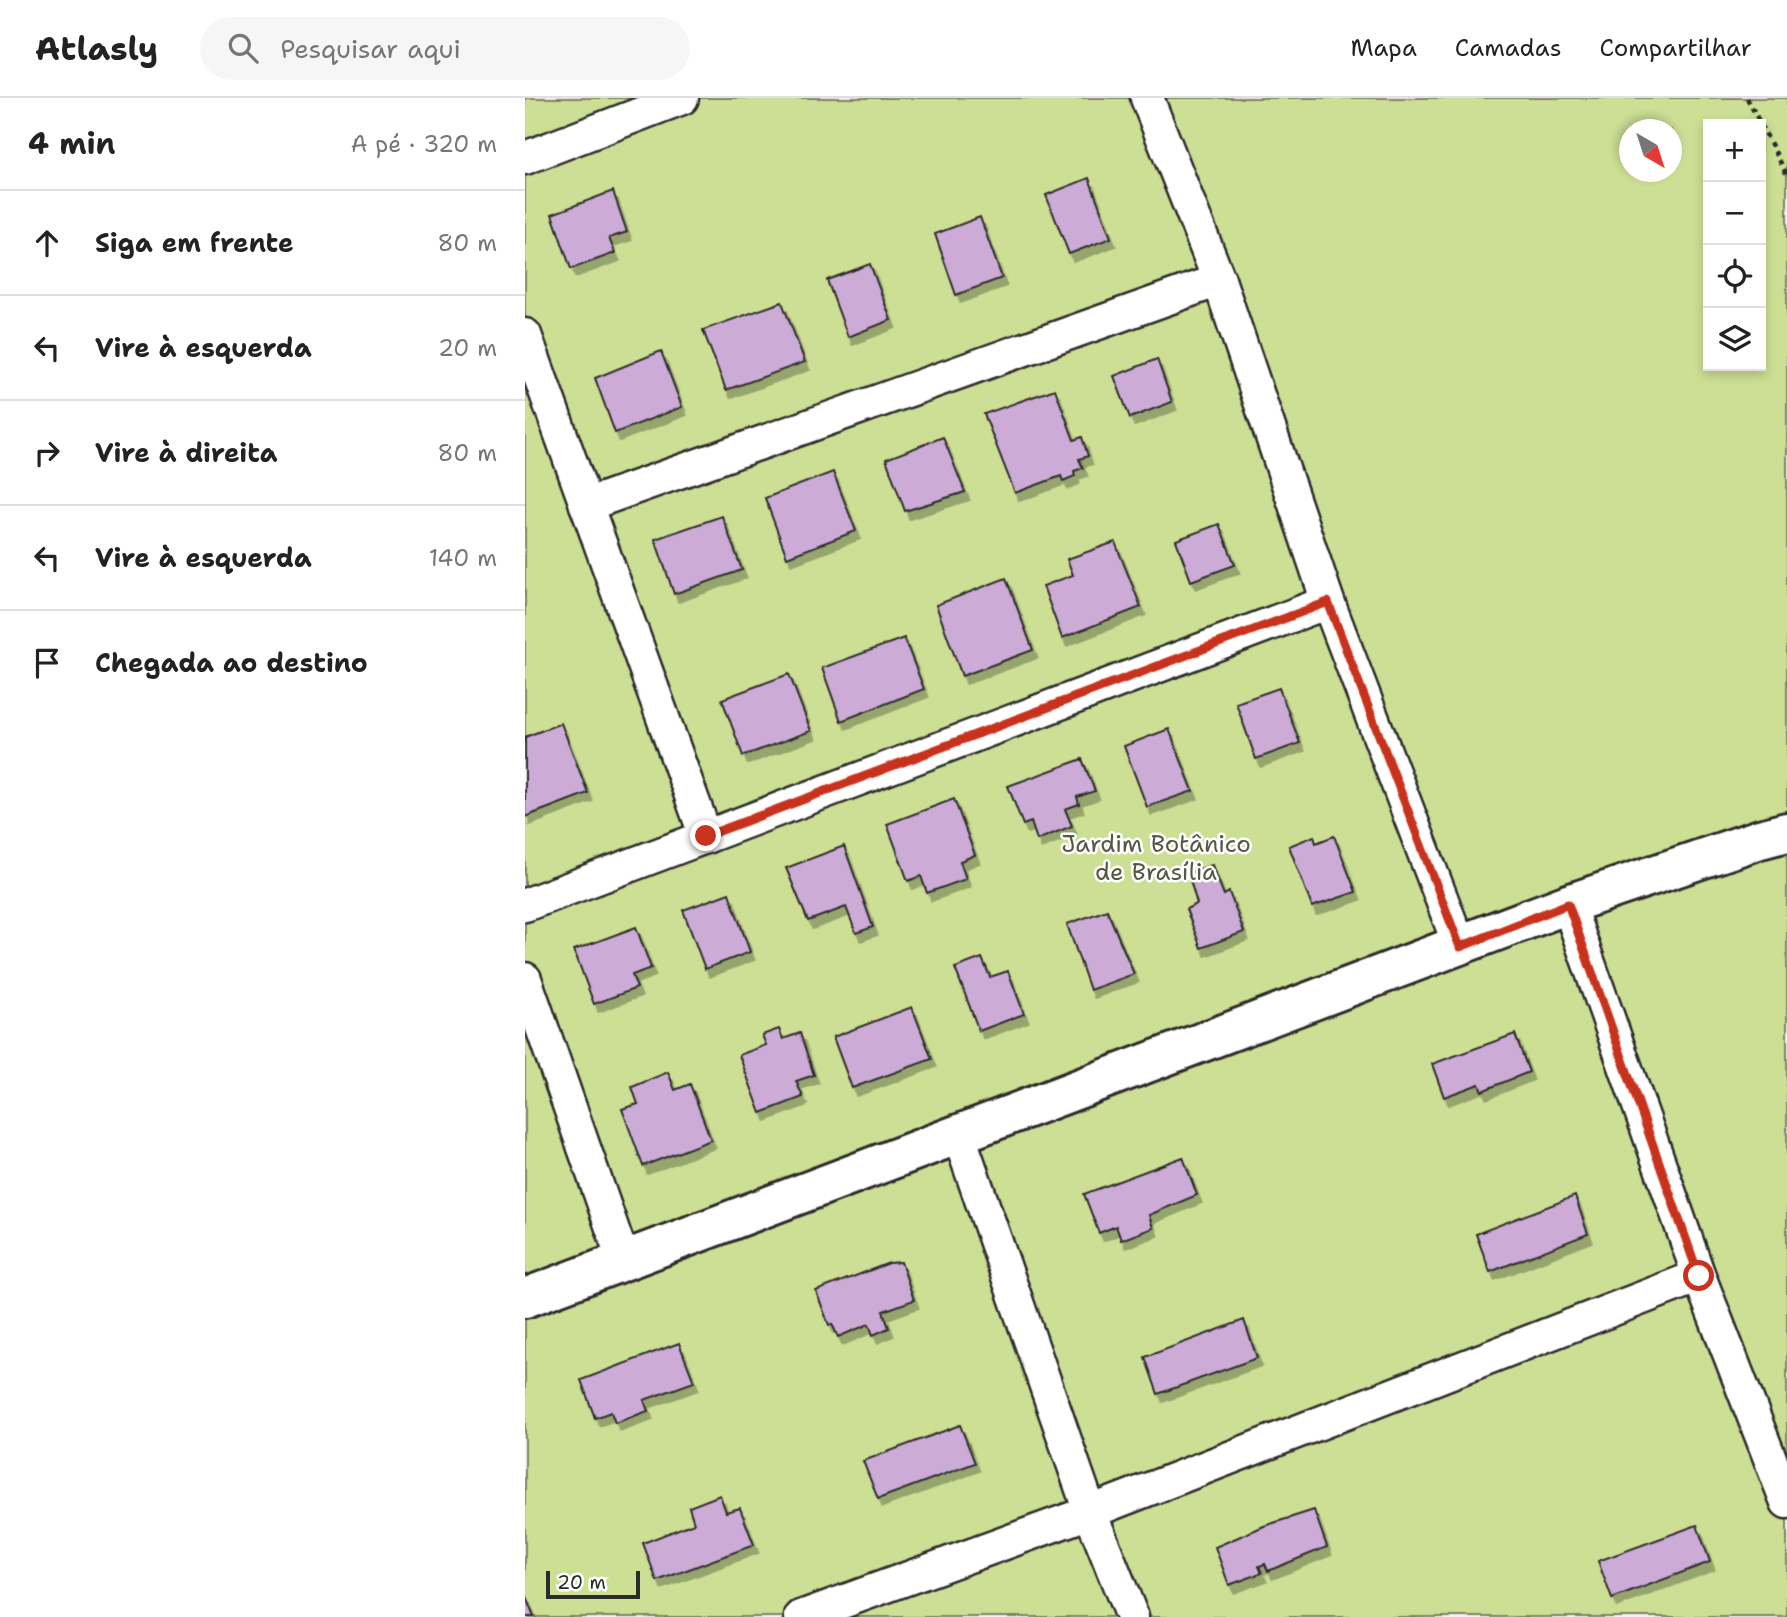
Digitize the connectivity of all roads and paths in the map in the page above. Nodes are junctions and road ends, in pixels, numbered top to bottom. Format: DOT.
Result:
graph roads {
  1 [pos="682,98"];
  2 [pos="1147,98"];
  3 [pos="1747,98"];
  4 [pos="525,158"];
  5 [pos="1787,176"];
  6 [pos="1219,280"];
  7 [pos="525,335"];
  8 [pos="586,505"];
  9 [pos="1328,602"];
  10 [pos="1787,832"];
  11 [pos="706,836"];
  12 [pos="1568,904"];
  13 [pos="525,905"];
  14 [pos="1460,947"];
  15 [pos="525,979"];
  16 [pos="959,1136"];
  17 [pos="624,1262"];
  18 [pos="1699,1276"];
  19 [pos="525,1298"];
  20 [pos="1787,1502"];
  21 [pos="1090,1512"];
  22 [pos="801,1617"];
  23 [pos="1132,1617"];
  1 -- 4 [label="street"];
  2 -- 6 [label="street"];
  3 -- 5 [label="path"];
  6 -- 8 [label="street"];
  6 -- 9 [label="street"];
  7 -- 8 [label="street"];
  8 -- 11 [label="street"];
  9 -- 11 [label="street"];
  9 -- 14 [label="street"];
  10 -- 12 [label="street"];
  11 -- 13 [label="street"];
  12 -- 14 [label="street"];
  12 -- 18 [label="street"];
  14 -- 16 [label="street"];
  15 -- 17 [label="street"];
  16 -- 17 [label="street"];
  16 -- 21 [label="street"];
  17 -- 19 [label="street"];
  18 -- 20 [label="street"];
  18 -- 21 [label="street"];
  21 -- 22 [label="street"];
  21 -- 23 [label="street"];
}
